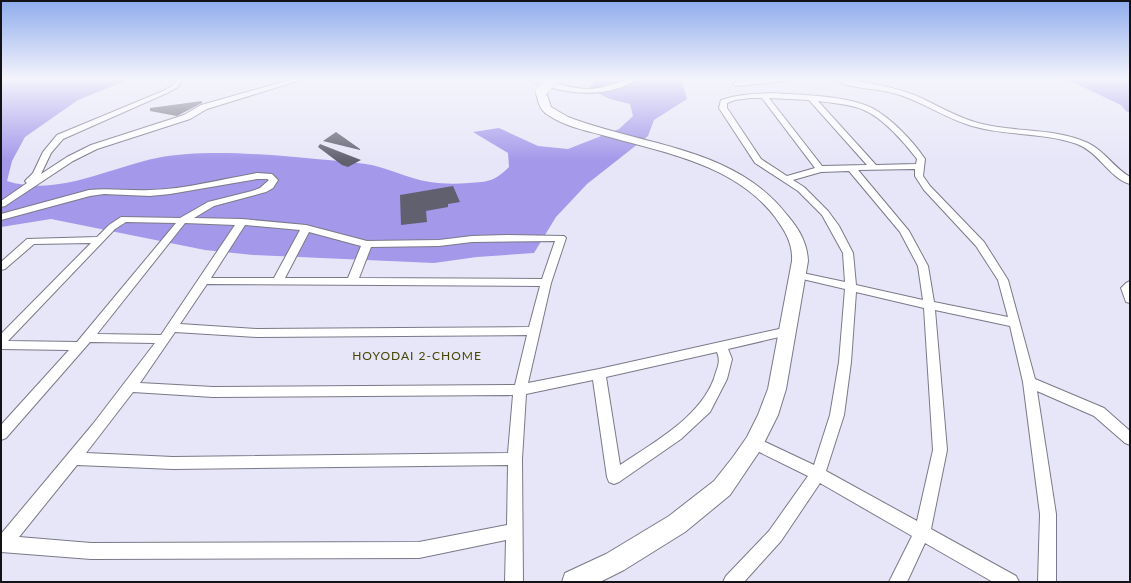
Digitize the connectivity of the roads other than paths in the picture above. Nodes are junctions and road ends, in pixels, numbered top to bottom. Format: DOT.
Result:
graph roads {
  1 [pos="132,106"];
  2 [pos="207,106"];
  3 [pos="546,106"];
  4 [pos="723,106"];
  5 [pos="772,106"];
  6 [pos="819,106"];
  7 [pos="859,106"];
  8 [pos="931,106"];
  9 [pos="919,166"];
  10 [pos="873,167"];
  11 [pos="851,168"];
  12 [pos="820,169"];
  13 [pos="786,179"];
  14 [pos="1130,181"];
  15 [pos="2,204"];
  16 [pos="1,217"];
  17 [pos="184,219"];
  18 [pos="242,222"];
  19 [pos="306,228"];
  20 [pos="99,240"];
  21 [pos="367,244"];
  22 [pos="1,267"];
  23 [pos="798,275"];
  24 [pos="204,281"];
  25 [pos="277,282"];
  26 [pos="352,282"];
  27 [pos="546,283"];
  28 [pos="1130,285"];
  29 [pos="851,288"];
  30 [pos="1130,298"];
  31 [pos="929,305"];
  32 [pos="1015,323"];
  33 [pos="535,331"];
  34 [pos="788,331"];
  35 [pos="168,334"];
  36 [pos="1,341"];
  37 [pos="83,342"];
  38 [pos="1,345"];
  39 [pos="721,347"];
  40 [pos="599,374"];
  41 [pos="1029,382"];
  42 [pos="130,387"];
  43 [pos="520,390"];
  44 [pos="1,434"];
  45 [pos="1130,439"];
  46 [pos="754,443"];
  47 [pos="74,459"];
  48 [pos="515,459"];
  49 [pos="818,474"];
  50 [pos="514,531"];
  51 [pos="922,533"];
  52 [pos="2,544"];
  53 [pos="514,582"];
  54 [pos="574,582"];
  55 [pos="732,582"];
  56 [pos="898,582"];
  57 [pos="1010,582"];
  58 [pos="1047,582"];
  1 -- 15 [label="street"];
  2 -- 15 [label="street"];
  3 -- 23 [label="street"];
  4 -- 13 [label="street"];
  5 -- 12 [label="street"];
  6 -- 10 [label="street"];
  7 -- 9 [label="street"];
  8 -- 14 [label="street"];
  9 -- 10 [label="street"];
  9 -- 32 [label="street"];
  10 -- 11 [label="street"];
  11 -- 12 [label="street"];
  11 -- 31 [label="street"];
  12 -- 13 [label="street"];
  13 -- 29 [label="street"];
  16 -- 17 [label="street"];
  17 -- 18 [label="street"];
  17 -- 20 [label="street"];
  17 -- 37 [label="street"];
  18 -- 19 [label="street"];
  18 -- 24 [label="street"];
  19 -- 21 [label="street"];
  19 -- 25 [label="street"];
  20 -- 22 [label="street"];
  20 -- 36 [label="street"];
  21 -- 26 [label="street"];
  21 -- 27 [label="street"];
  23 -- 29 [label="street"];
  23 -- 34 [label="street"];
  24 -- 25 [label="street"];
  24 -- 35 [label="street"];
  25 -- 26 [label="street"];
  26 -- 27 [label="street"];
  27 -- 33 [label="street"];
  28 -- 30 [label="street"];
  29 -- 31 [label="street"];
  29 -- 49 [label="street"];
  31 -- 32 [label="street"];
  31 -- 51 [label="street"];
  32 -- 41 [label="street"];
  33 -- 35 [label="street"];
  33 -- 43 [label="street"];
  34 -- 39 [label="street"];
  34 -- 46 [label="street"];
  35 -- 37 [label="street"];
  35 -- 42 [label="street"];
  37 -- 38 [label="street"];
  37 -- 44 [label="street"];
  39 -- 40 [label="street"];
  39 -- 40 [label="street"];
  40 -- 43 [label="street"];
  41 -- 45 [label="street"];
  41 -- 58 [label="street"];
  42 -- 43 [label="street"];
  42 -- 47 [label="street"];
  43 -- 48 [label="street"];
  46 -- 49 [label="street"];
  46 -- 54 [label="street"];
  47 -- 48 [label="street"];
  47 -- 52 [label="street"];
  48 -- 50 [label="street"];
  49 -- 51 [label="street"];
  49 -- 55 [label="street"];
  50 -- 52 [label="street"];
  50 -- 53 [label="street"];
  51 -- 56 [label="street"];
  51 -- 57 [label="street"];
}
